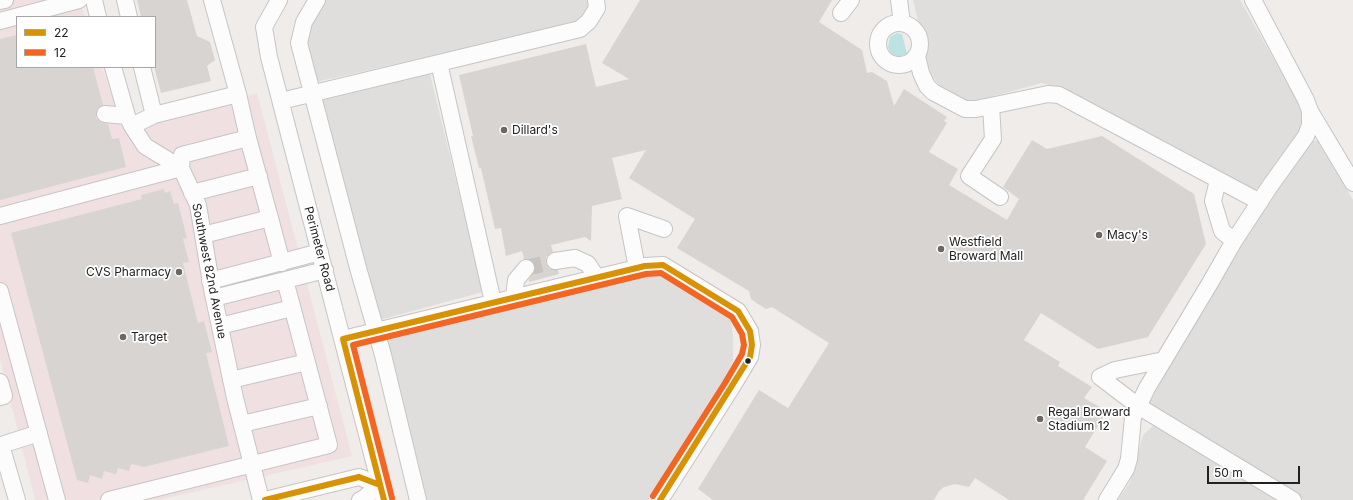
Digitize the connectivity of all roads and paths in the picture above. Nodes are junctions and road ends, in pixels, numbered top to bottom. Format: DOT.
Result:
graph roads {
  1 [pos="4,0"];
  2 [pos="79,0"];
  3 [pos="94,0"];
  4 [pos="125,0"];
  5 [pos="212,0"];
  6 [pos="279,0"];
  7 [pos="317,0"];
  8 [pos="596,0"];
  9 [pos="851,0"];
  10 [pos="899,0"];
  11 [pos="1253,0"];
  12 [pos="0,2"];
  13 [pos="841,13"];
  14 [pos="19,16"];
  15 [pos="98,16"];
  16 [pos="129,16"];
  17 [pos="16,17"];
  18 [pos="0,21"];
  19 [pos="902,23"];
  20 [pos="917,56"];
  21 [pos="439,63"];
  22 [pos="113,68"];
  23 [pos="142,68"];
  24 [pos="312,93"];
  25 [pos="238,94"];
  26 [pos="281,100"];
  27 [pos="991,106"];
  28 [pos="1310,111"];
  29 [pos="105,114"];
  30 [pos="154,115"];
  31 [pos="129,121"];
  32 [pos="248,138"];
  33 [pos="181,168"];
  34 [pos="259,176"];
  35 [pos="1218,180"];
  36 [pos="1352,181"];
  37 [pos="192,194"];
  38 [pos="1000,197"];
  39 [pos="1260,202"];
  40 [pos="0,216"];
  41 [pos="270,218"];
  42 [pos="664,229"];
  43 [pos="202,235"];
  44 [pos="1234,241"];
  45 [pos="320,252"];
  46 [pos="555,261"];
  47 [pos="282,263"];
  48 [pos="526,268"];
  49 [pos="636,268"];
  50 [pos="325,270"];
  51 [pos="597,278"];
  52 [pos="285,280"];
  53 [pos="210,281"];
  54 [pos="0,291"];
  55 [pos="514,297"];
  56 [pos="214,298"];
  57 [pos="493,302"];
  58 [pos="292,308"];
  59 [pos="220,326"];
  60 [pos="376,331"];
  61 [pos="343,339"];
  62 [pos="1164,360"];
  63 [pos="307,362"];
  64 [pos="231,380"];
  65 [pos="0,382"];
  66 [pos="0,397"];
  67 [pos="319,406"];
  68 [pos="1138,406"];
  69 [pos="242,424"];
  70 [pos="39,433"];
  71 [pos="252,465"];
  72 [pos="382,493"];
  73 [pos="17,500"];
  74 [pos="57,500"];
  75 [pos="109,500"];
  76 [pos="261,500"];
  77 [pos="265,500"];
  78 [pos="360,500"];
  79 [pos="418,500"];
  80 [pos="660,500"];
  81 [pos="1107,500"];
  82 [pos="1293,500"];
  1 -- 12 [label="street"];
  2 -- 14 [label="street"];
  3 -- 15 [label="street"];
  4 -- 16 [label="street"];
  5 -- 25 [label="street"];
  6 -- 26 [label="street, Perimeter Road"];
  7 -- 24 [label="street"];
  8 -- 21 [label="street"];
  9 -- 13 [label="street"];
  10 -- 19 [label="street"];
  11 -- 28 [label="street"];
  17 -- 18 [label="street"];
  19 -- 20 [label="street"];
  19 -- 20 [label="street"];
  20 -- 27 [label="street"];
  21 -- 24 [label="street"];
  21 -- 57 [label="street"];
  22 -- 31 [label="street"];
  23 -- 30 [label="street"];
  24 -- 26 [label="street"];
  24 -- 60 [label="street"];
  25 -- 30 [label="street"];
  25 -- 32 [label="street"];
  26 -- 45 [label="street, Perimeter Road"];
  27 -- 35 [label="street"];
  27 -- 38 [label="street"];
  28 -- 36 [label="street"];
  28 -- 39 [label="street"];
  29 -- 31 [label="street"];
  30 -- 31 [label="street"];
  31 -- 33 [label="street"];
  32 -- 33 [label="street"];
  32 -- 34 [label="street"];
  33 -- 37 [label="street, Southwest 82nd Avenue"];
  33 -- 40 [label="street"];
  34 -- 37 [label="street"];
  34 -- 41 [label="street"];
  35 -- 39 [label="street"];
  35 -- 44 [label="street"];
  37 -- 43 [label="street, Southwest 82nd Avenue"];
  39 -- 44 [label="street"];
  41 -- 43 [label="street"];
  41 -- 47 [label="street"];
  42 -- 49 [label="street"];
  43 -- 53 [label="street, Southwest 82nd Avenue"];
  44 -- 62 [label="street"];
  45 -- 47 [label="street"];
  45 -- 50 [label="street, Perimeter Road"];
  46 -- 51 [label="street"];
  47 -- 53 [label="street"];
  48 -- 55 [label="street"];
  49 -- 51 [label="street"];
  49 -- 80 [label="street"];
  50 -- 52 [label="street"];
  50 -- 61 [label="street, Perimeter Road"];
  51 -- 55 [label="street"];
  52 -- 56 [label="street"];
  52 -- 58 [label="street"];
  53 -- 56 [label="street, Southwest 82nd Avenue"];
  54 -- 70 [label="street"];
  55 -- 57 [label="street"];
  56 -- 59 [label="street, Southwest 82nd Avenue"];
  57 -- 60 [label="street"];
  58 -- 59 [label="street"];
  58 -- 63 [label="street"];
  59 -- 64 [label="street, Southwest 82nd Avenue"];
  60 -- 61 [label="street"];
  60 -- 79 [label="street"];
  61 -- 72 [label="street, Perimeter Road"];
  62 -- 68 [label="street"];
  62 -- 68 [label="street"];
  63 -- 64 [label="street"];
  63 -- 67 [label="street"];
  64 -- 69 [label="street, Southwest 82nd Avenue"];
  65 -- 66 [label="street"];
  67 -- 69 [label="street"];
  67 -- 71 [label="street"];
  68 -- 81 [label="street"];
  68 -- 82 [label="street"];
  69 -- 71 [label="street, Southwest 82nd Avenue"];
  70 -- 73 [label="street"];
  70 -- 74 [label="street"];
  71 -- 75 [label="street"];
  71 -- 76 [label="street, Southwest 82nd Avenue"];
  72 -- 77 [label="street"];
  72 -- 78 [label="street"];
}
